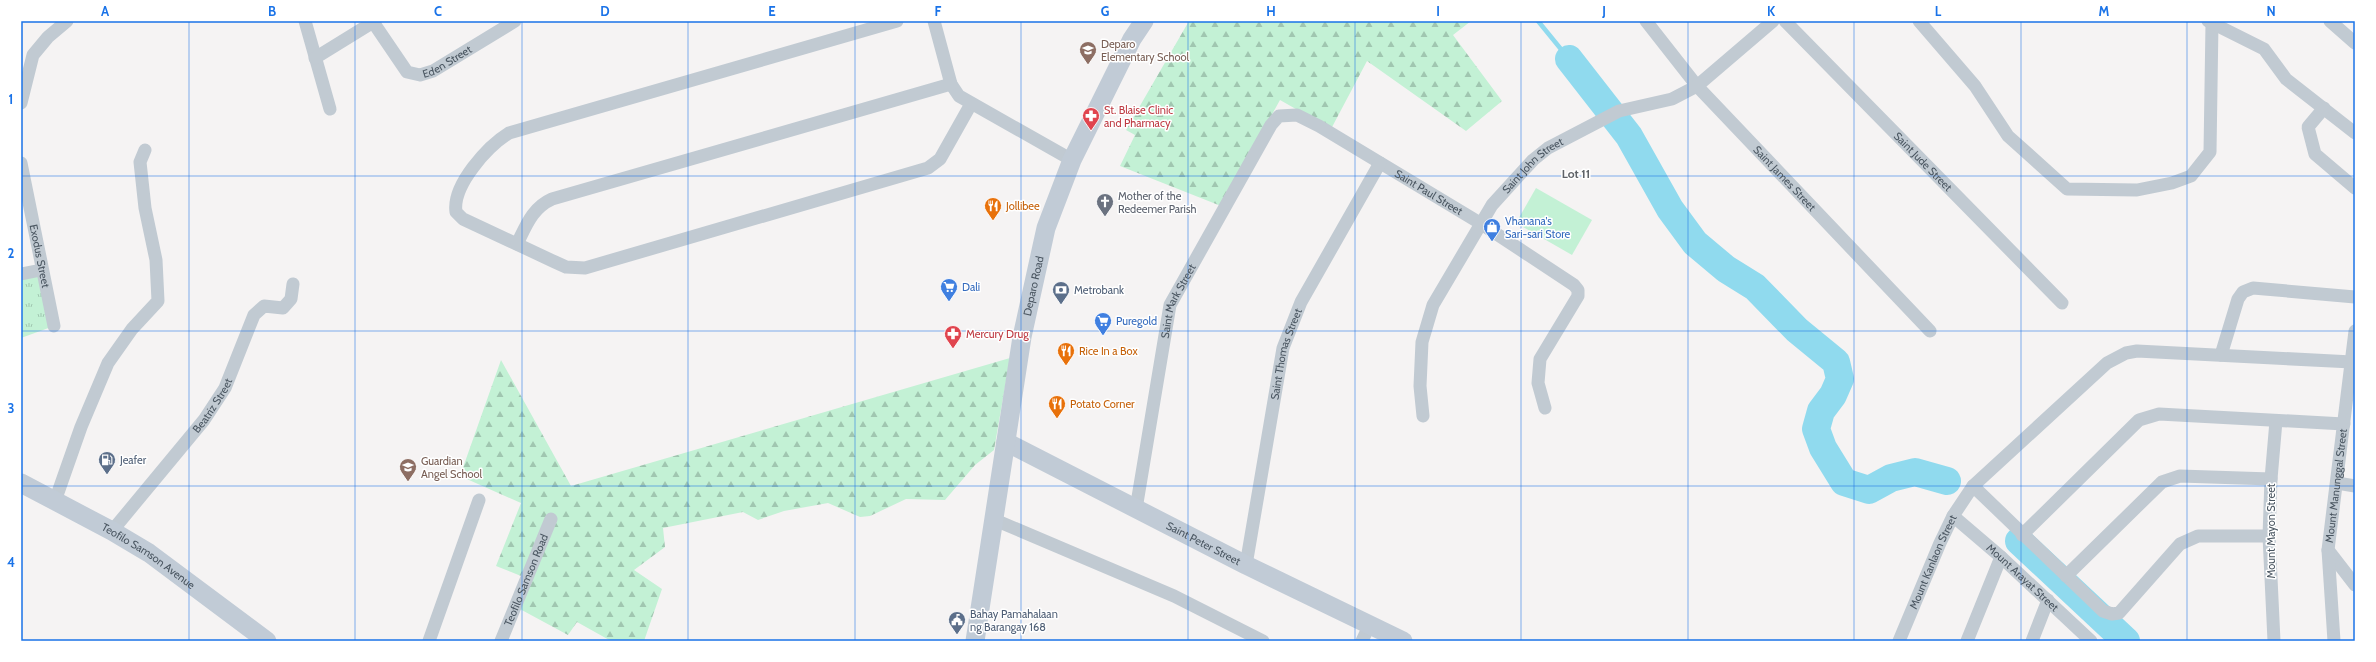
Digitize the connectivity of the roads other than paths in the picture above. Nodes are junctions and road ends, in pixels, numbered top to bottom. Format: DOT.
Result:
graph roads {
  1 [pos="67,21"];
  2 [pos="305,21"];
  3 [pos="374,21"];
  4 [pos="515,21"];
  5 [pos="897,21"];
  6 [pos="934,21"];
  7 [pos="1144,21"];
  8 [pos="1646,21"];
  9 [pos="1773,21"];
  10 [pos="1785,21"];
  11 [pos="1919,21"];
  12 [pos="2330,21"];
  13 [pos="2210,22"];
  14 [pos="1130,30"];
  15 [pos="2355,43"];
  16 [pos="315,58"];
  17 [pos="951,84"];
  18 [pos="1697,86"];
  19 [pos="21,102"];
  20 [pos="971,104"];
  21 [pos="2324,108"];
  22 [pos="330,109"];
  23 [pos="1278,116"];
  24 [pos="2355,133"];
  25 [pos="145,150"];
  26 [pos="1072,160"];
  27 [pos="21,163"];
  28 [pos="1380,163"];
  29 [pos="2355,188"];
  30 [pos="1480,223"];
  31 [pos="517,244"];
  32 [pos="41,270"];
  33 [pos="21,274"];
  34 [pos="293,284"];
  35 [pos="2355,297"];
  36 [pos="2062,303"];
  37 [pos="54,326"];
  38 [pos="1930,331"];
  39 [pos="2355,332"];
  40 [pos="2354,348"];
  41 [pos="2221,356"];
  42 [pos="2352,362"];
  43 [pos="1545,408"];
  44 [pos="1424,416"];
  45 [pos="2276,421"];
  46 [pos="2344,424"];
  47 [pos="1006,442"];
  48 [pos="2271,479"];
  49 [pos="21,483"];
  50 [pos="2337,483"];
  51 [pos="1973,486"];
  52 [pos="2355,486"];
  53 [pos="479,500"];
  54 [pos="54,501"];
  55 [pos="1136,509"];
  56 [pos="1953,516"];
  57 [pos="551,519"];
  58 [pos="995,520"];
  59 [pos="112,531"];
  60 [pos="2022,535"];
  61 [pos="2269,536"];
  62 [pos="2328,550"];
  63 [pos="2001,557"];
  64 [pos="1246,566"];
  65 [pos="2066,576"];
  66 [pos="2355,585"];
  67 [pos="2048,600"];
  68 [pos="1370,624"];
  69 [pos="267,641"];
  70 [pos="429,641"];
  71 [pos="501,641"];
  72 [pos="975,641"];
  73 [pos="1263,641"];
  74 [pos="1362,641"];
  75 [pos="1403,641"];
  76 [pos="1899,641"];
  77 [pos="1966,641"];
  78 [pos="2032,641"];
  79 [pos="2091,641"];
  80 [pos="2274,641"];
  81 [pos="2334,641"];
  1 -- 19 [label="street"];
  2 -- 16 [label="street"];
  3 -- 4 [label="street, Eden Street"];
  3 -- 16 [label="street"];
  5 -- 31 [label="street"];
  6 -- 17 [label="street"];
  7 -- 14 [label="main road, Deparo Road"];
  8 -- 18 [label="street, Saint James Street"];
  9 -- 18 [label="street, Saint John Street"];
  10 -- 36 [label="street, Saint Jude Street"];
  11 -- 13 [label="street"];
  12 -- 15 [label="street"];
  13 -- 21 [label="street"];
  14 -- 26 [label="main road, Deparo Road"];
  16 -- 22 [label="street"];
  17 -- 20 [label="street"];
  17 -- 31 [label="street"];
  18 -- 30 [label="street, Saint John Street"];
  18 -- 38 [label="street, Saint James Street"];
  20 -- 26 [label="street"];
  20 -- 31 [label="street"];
  21 -- 24 [label="street"];
  21 -- 29 [label="street"];
  23 -- 28 [label="street, Saint Paul Street"];
  23 -- 55 [label="street, Saint Mark Street"];
  25 -- 54 [label="street"];
  26 -- 47 [label="main road, Deparo Road"];
  27 -- 32 [label="street, Exodus Street"];
  28 -- 30 [label="street, Saint Paul Street"];
  28 -- 64 [label="street, Saint Thomas Street"];
  30 -- 43 [label="street, Saint Paul Street"];
  30 -- 44 [label="street, Saint John Street"];
  32 -- 33 [label="street"];
  32 -- 37 [label="street, Exodus Street"];
  34 -- 59 [label="street, Beatriz Street"];
  35 -- 41 [label="street"];
  39 -- 40 [label="street, Mount Manunggal Street"];
  40 -- 42 [label="street, Mount Manunggal Street"];
  41 -- 42 [label="street, Mount Kanlaon Street"];
  41 -- 51 [label="street, Mount Kanlaon Street"];
  42 -- 46 [label="street, Mount Manunggal Street"];
  45 -- 46 [label="street"];
  45 -- 48 [label="street, Mount Mayon Street"];
  45 -- 60 [label="street"];
  46 -- 50 [label="street, Mount Manunggal Street"];
  47 -- 55 [label="main road, Saint Peter Street"];
  47 -- 58 [label="main road, Deparo Road"];
  48 -- 61 [label="street, Mount Mayon Street"];
  48 -- 65 [label="street"];
  49 -- 54 [label="main road, Teofilo Samson Avenue"];
  50 -- 52 [label="street"];
  50 -- 62 [label="street, Mount Manunggal Street"];
  51 -- 56 [label="street, Mount Kanlaon Street"];
  51 -- 60 [label="street"];
  53 -- 70 [label="street"];
  54 -- 59 [label="main road, Teofilo Samson Avenue"];
  55 -- 64 [label="main road, Saint Peter Street"];
  56 -- 63 [label="street, Mount Arayat Street"];
  56 -- 76 [label="street, Mount Kanlaon Street"];
  57 -- 71 [label="street, Teofilo Samson Road"];
  58 -- 72 [label="main road, Deparo Road"];
  58 -- 73 [label="street"];
  59 -- 69 [label="main road, Teofilo Samson Avenue"];
  60 -- 65 [label="street"];
  61 -- 65 [label="street"];
  61 -- 80 [label="street, Mount Mayon Street"];
  62 -- 66 [label="street"];
  62 -- 81 [label="street, Mount Manunggal Street"];
  63 -- 67 [label="street, Mount Arayat Street"];
  63 -- 77 [label="street"];
  64 -- 68 [label="main road, Saint Peter Street"];
  67 -- 78 [label="street"];
  67 -- 79 [label="street, Mount Arayat Street"];
  68 -- 74 [label="street"];
  68 -- 75 [label="main road, Saint Peter Street"];
}
